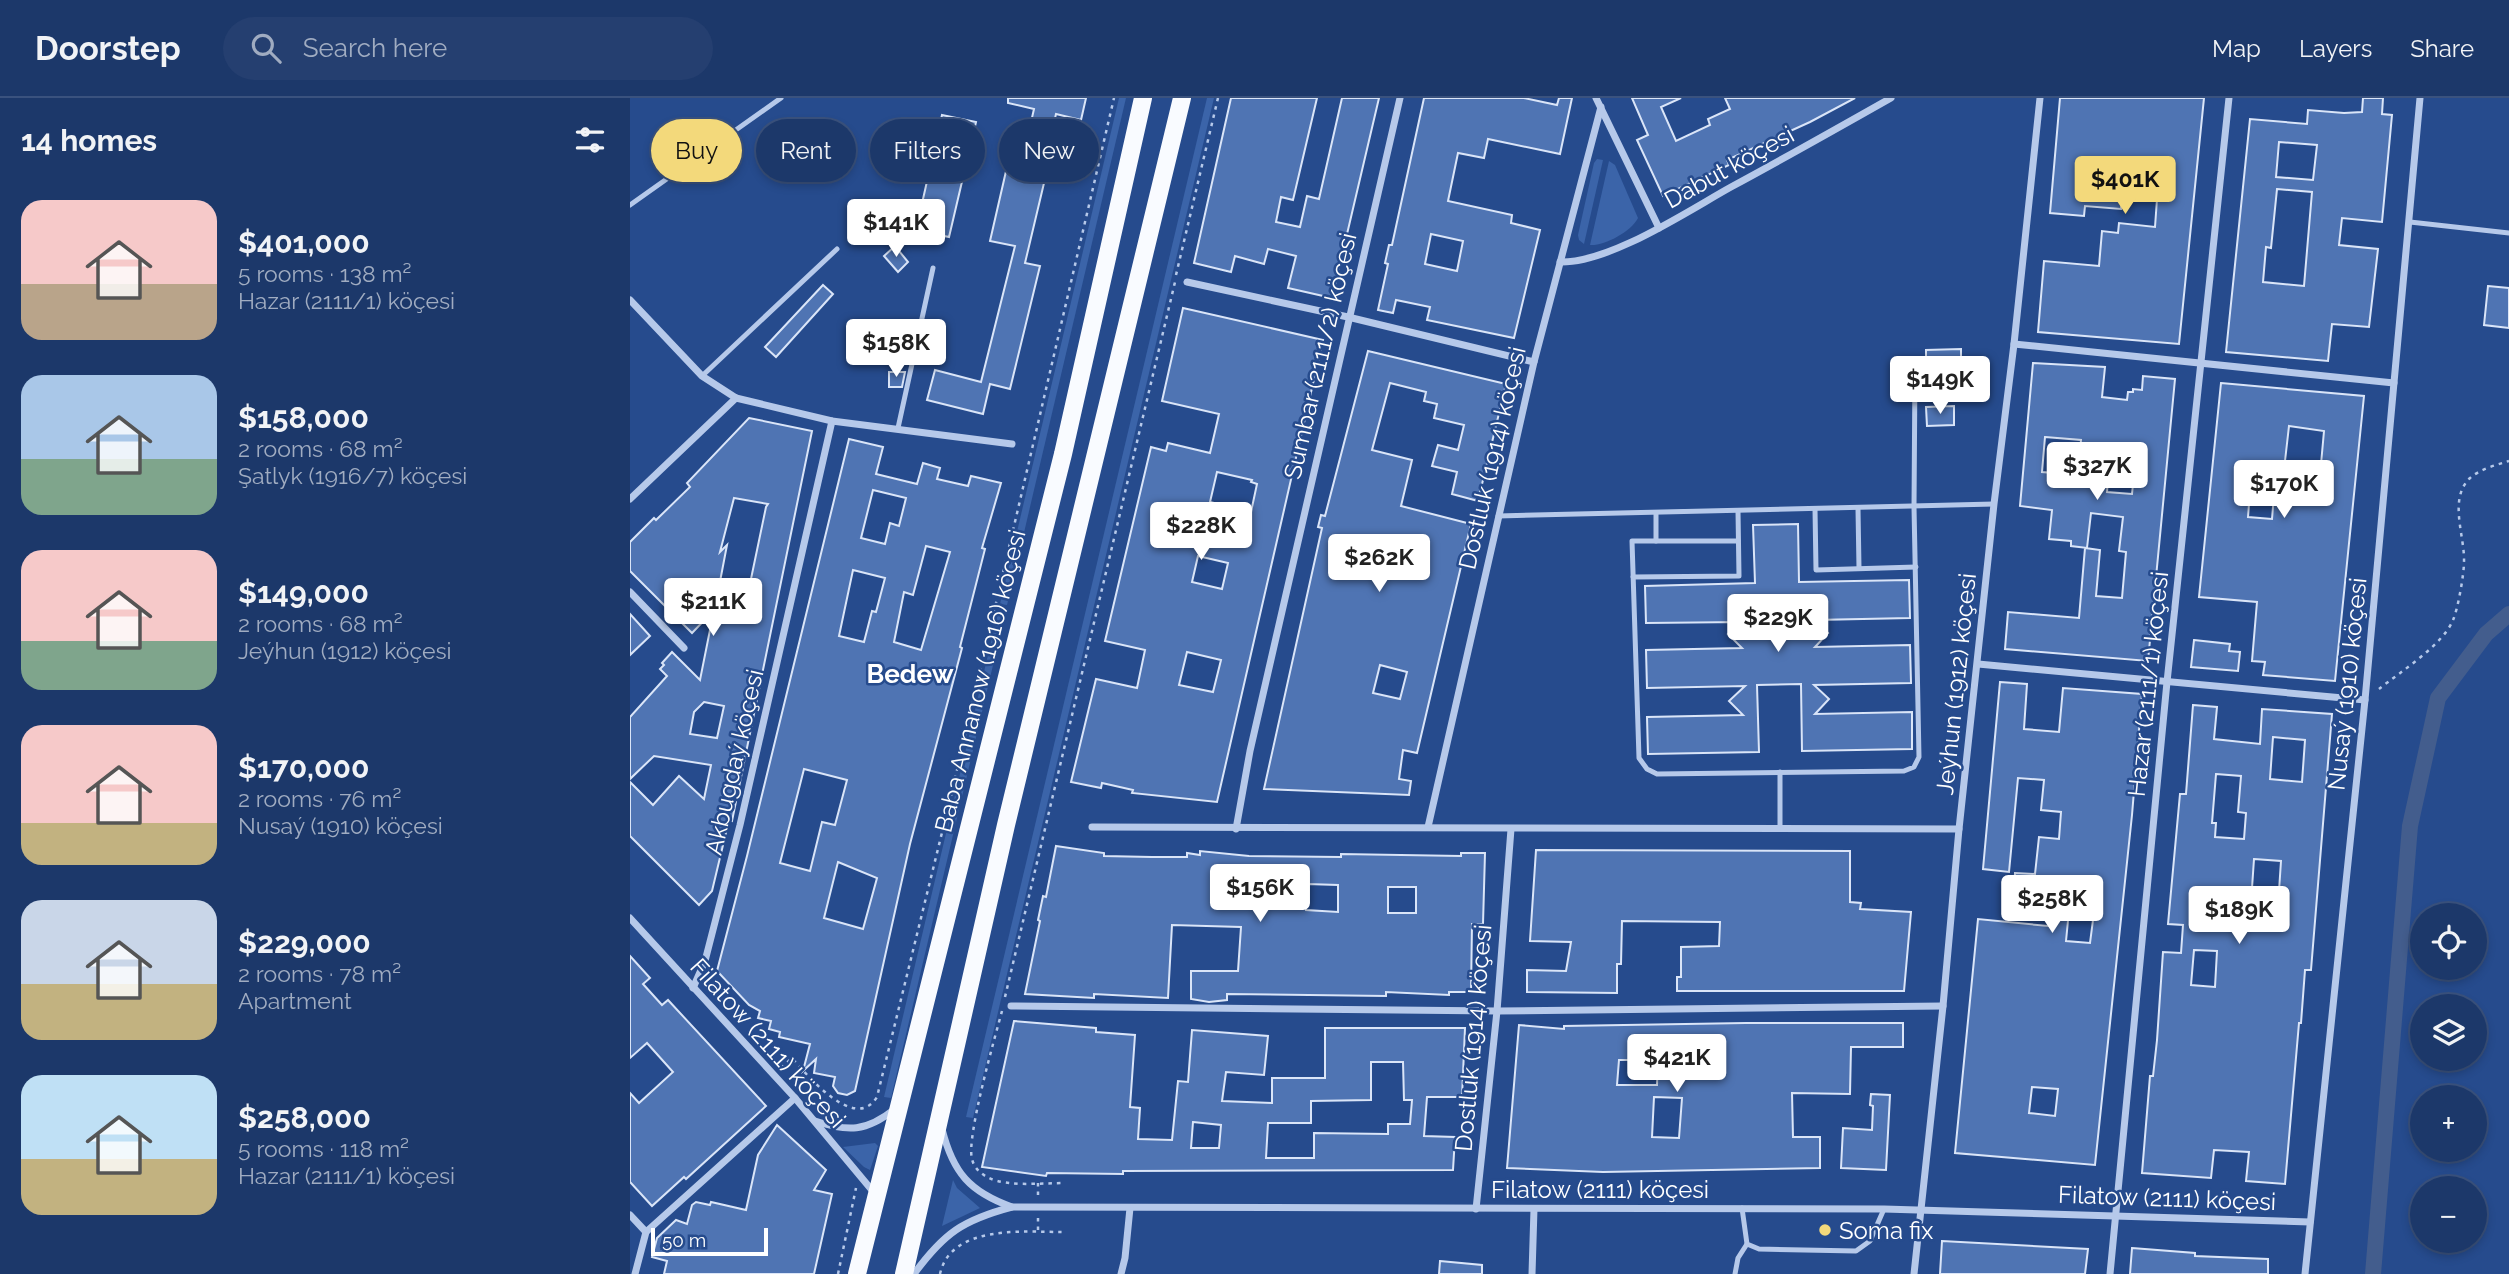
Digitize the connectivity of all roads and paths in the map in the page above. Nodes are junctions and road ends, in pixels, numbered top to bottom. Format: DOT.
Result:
graph roads {
  1 [pos="781,98"];
  2 [pos="1114,98"];
  3 [pos="1143,98"];
  4 [pos="1182,98"];
  5 [pos="1218,98"];
  6 [pos="1399,98"];
  7 [pos="1596,98"];
  8 [pos="1891,98"];
  9 [pos="2040,98"];
  10 [pos="2229,98"];
  11 [pos="2420,98"];
  12 [pos="1601,107"];
  13 [pos="630,205"];
  14 [pos="2410,222"];
  15 [pos="1659,228"];
  16 [pos="2509,233"];
  17 [pos="836,249"];
  18 [pos="1560,262"];
  19 [pos="933,268"];
  20 [pos="1186,282"];
  21 [pos="630,300"];
  22 [pos="1348,317"];
  23 [pos="2014,344"];
  24 [pos="1534,362"];
  25 [pos="2202,364"];
  26 [pos="1915,367"];
  27 [pos="702,376"];
  28 [pos="2395,383"];
  29 [pos="736,398"];
  30 [pos="832,421"];
  31 [pos="898,428"];
  32 [pos="1012,444"];
  33 [pos="2509,461"];
  34 [pos="630,499"];
  35 [pos="1994,504"];
  36 [pos="1914,507"];
  37 [pos="1815,509"];
  38 [pos="1858,509"];
  39 [pos="1738,511"];
  40 [pos="1656,513"];
  41 [pos="1498,516"];
  42 [pos="1656,541"];
  43 [pos="1738,541"];
  44 [pos="1916,566"];
  45 [pos="1859,568"];
  46 [pos="1633,578"];
  47 [pos="630,592"];
  48 [pos="684,648"];
  49 [pos="1978,664"];
  50 [pos="2167,682"];
  51 [pos="2365,700"];
  52 [pos="1780,772"];
  53 [pos="1092,827"];
  54 [pos="1428,827"];
  55 [pos="1780,827"];
  56 [pos="1236,829"];
  57 [pos="1511,829"];
  58 [pos="1959,829"];
  59 [pos="630,918"];
  60 [pos="693,988"];
  61 [pos="1011,1006"];
  62 [pos="1943,1006"];
  63 [pos="1497,1010"];
  64 [pos="792,1058"];
  65 [pos="794,1098"];
  66 [pos="898,1107"];
  67 [pos="939,1118"];
  68 [pos="814,1120"];
  69 [pos="859,1175"];
  70 [pos="1065,1183"];
  71 [pos="876,1195"];
  72 [pos="1013,1207"];
  73 [pos="1130,1208"];
  74 [pos="1742,1208"];
  75 [pos="1476,1209"];
  76 [pos="1534,1209"];
  77 [pos="1884,1209"];
  78 [pos="1920,1211"];
  79 [pos="630,1215"];
  80 [pos="2116,1216"];
  81 [pos="2310,1222"];
  82 [pos="646,1232"];
  83 [pos="1063,1232"];
  84 [pos="1747,1244"];
  85 [pos="635,1274"];
  86 [pos="838,1274"];
  87 [pos="857,1274"];
  88 [pos="904,1274"];
  89 [pos="914,1274"];
  90 [pos="940,1274"];
  91 [pos="1121,1274"];
  92 [pos="1532,1274"];
  93 [pos="1735,1274"];
  94 [pos="1914,1274"];
  95 [pos="2110,1274"];
  96 [pos="2305,1274"];
  1 -- 13 [label="lane"];
  2 -- 64 [label="path"];
  3 -- 66 [label="main road, Baba Annanow (1916) köçesi"];
  4 -- 67 [label="main road"];
  5 -- 70 [label="path"];
  6 -- 22 [label="street, Sumbar (2111/2) köçesi"];
  7 -- 12 [label="street, Dabut köçesi"];
  8 -- 15 [label="street, Dabut köçesi"];
  9 -- 23 [label="street, Jeýhun (1912) köçesi"];
  10 -- 25 [label="street, Hazar (2111/1) köçesi"];
  11 -- 14 [label="street, Nusaý (1910) köçesi"];
  12 -- 15 [label="street, Dabut köçesi"];
  12 -- 18 [label="street, Dostluk (1914) köçesi"];
  14 -- 16 [label="lane"];
  14 -- 28 [label="street, Nusaý (1910) köçesi"];
  15 -- 18 [label="street, Dabut köçesi"];
  17 -- 27 [label="lane"];
  18 -- 24 [label="street, Dostluk (1914) köçesi"];
  19 -- 31 [label="lane"];
  20 -- 22 [label="street"];
  21 -- 27 [label="street"];
  22 -- 24 [label="street"];
  22 -- 56 [label="street, Sumbar (2111/2) köçesi"];
  23 -- 25 [label="street"];
  23 -- 35 [label="street, Jeýhun (1912) köçesi"];
  24 -- 41 [label="street, Dostluk (1914) köçesi"];
  25 -- 28 [label="street"];
  25 -- 50 [label="street, Hazar (2111/1) köçesi"];
  26 -- 36 [label="lane"];
  27 -- 29 [label="street"];
  28 -- 51 [label="street, Nusaý (1910) köçesi"];
  29 -- 30 [label="street"];
  29 -- 34 [label="street"];
  30 -- 31 [label="street"];
  30 -- 60 [label="street, Akbugdaý köçesi"];
  31 -- 32 [label="street"];
  33 -- 51 [label="path"];
  35 -- 36 [label="lane"];
  35 -- 49 [label="street, Jeýhun (1912) köçesi"];
  36 -- 38 [label="lane"];
  36 -- 44 [label="lane"];
  37 -- 38 [label="lane"];
  37 -- 39 [label="lane"];
  37 -- 45 [label="lane"];
  38 -- 45 [label="lane"];
  39 -- 40 [label="lane"];
  39 -- 43 [label="lane"];
  40 -- 41 [label="lane"];
  40 -- 42 [label="lane"];
  41 -- 54 [label="street, Dostluk (1914) köçesi"];
  42 -- 43 [label="lane"];
  42 -- 46 [label="lane"];
  43 -- 46 [label="lane"];
  44 -- 45 [label="lane"];
  44 -- 52 [label="lane"];
  46 -- 52 [label="lane"];
  47 -- 48 [label="street"];
  49 -- 50 [label="street"];
  49 -- 58 [label="street, Jeýhun (1912) köçesi"];
  50 -- 51 [label="street"];
  50 -- 80 [label="street, Hazar (2111/1) köçesi"];
  51 -- 81 [label="street, Nusaý (1910) köçesi"];
  52 -- 55 [label="lane"];
  53 -- 56 [label="street"];
  54 -- 56 [label="street"];
  54 -- 57 [label="street"];
  55 -- 57 [label="street"];
  55 -- 58 [label="street"];
  57 -- 63 [label="street, Dostluk (1914) köçesi"];
  58 -- 62 [label="street, Jeýhun (1912) köçesi"];
  59 -- 60 [label="street, Filatow (2111) köçesi"];
  60 -- 65 [label="street, Filatow (2111) köçesi"];
  61 -- 63 [label="street"];
  62 -- 63 [label="street"];
  62 -- 78 [label="street, Jeýhun (1912) köçesi"];
  63 -- 75 [label="street, Dostluk (1914) köçesi"];
  65 -- 68 [label="street, Filatow (2111) köçesi"];
  65 -- 82 [label="street"];
  66 -- 68 [label="street"];
  66 -- 71 [label="main road, Baba Annanow (1916) köçesi"];
  67 -- 72 [label="street, Filatow (2111) köçesi"];
  67 -- 88 [label="main road"];
  68 -- 69 [label="street, Filatow (2111) köçesi"];
  69 -- 71 [label="street, Filatow (2111) köçesi"];
  69 -- 86 [label="path"];
  71 -- 87 [label="main road, Baba Annanow (1916) köçesi"];
  72 -- 73 [label="street, Filatow (2111) köçesi"];
  72 -- 89 [label="street"];
  73 -- 75 [label="street, Filatow (2111) köçesi"];
  73 -- 91 [label="street"];
  74 -- 76 [label="street, Filatow (2111) köçesi"];
  74 -- 77 [label="street, Filatow (2111) köçesi"];
  74 -- 84 [label="lane"];
  75 -- 76 [label="street, Filatow (2111) köçesi"];
  76 -- 92 [label="street"];
  77 -- 78 [label="street, Filatow (2111) köçesi"];
  77 -- 84 [label="lane"];
  78 -- 80 [label="street, Filatow (2111) köçesi"];
  78 -- 94 [label="street, Jeýhun (1912) köçesi"];
  79 -- 82 [label="street"];
  80 -- 81 [label="street, Filatow (2111) köçesi"];
  80 -- 95 [label="street, Hazar (2111/1) köçesi"];
  81 -- 96 [label="street, Nusaý (1910) köçesi"];
  82 -- 85 [label="street"];
  83 -- 90 [label="path"];
  84 -- 93 [label="lane"];
}
